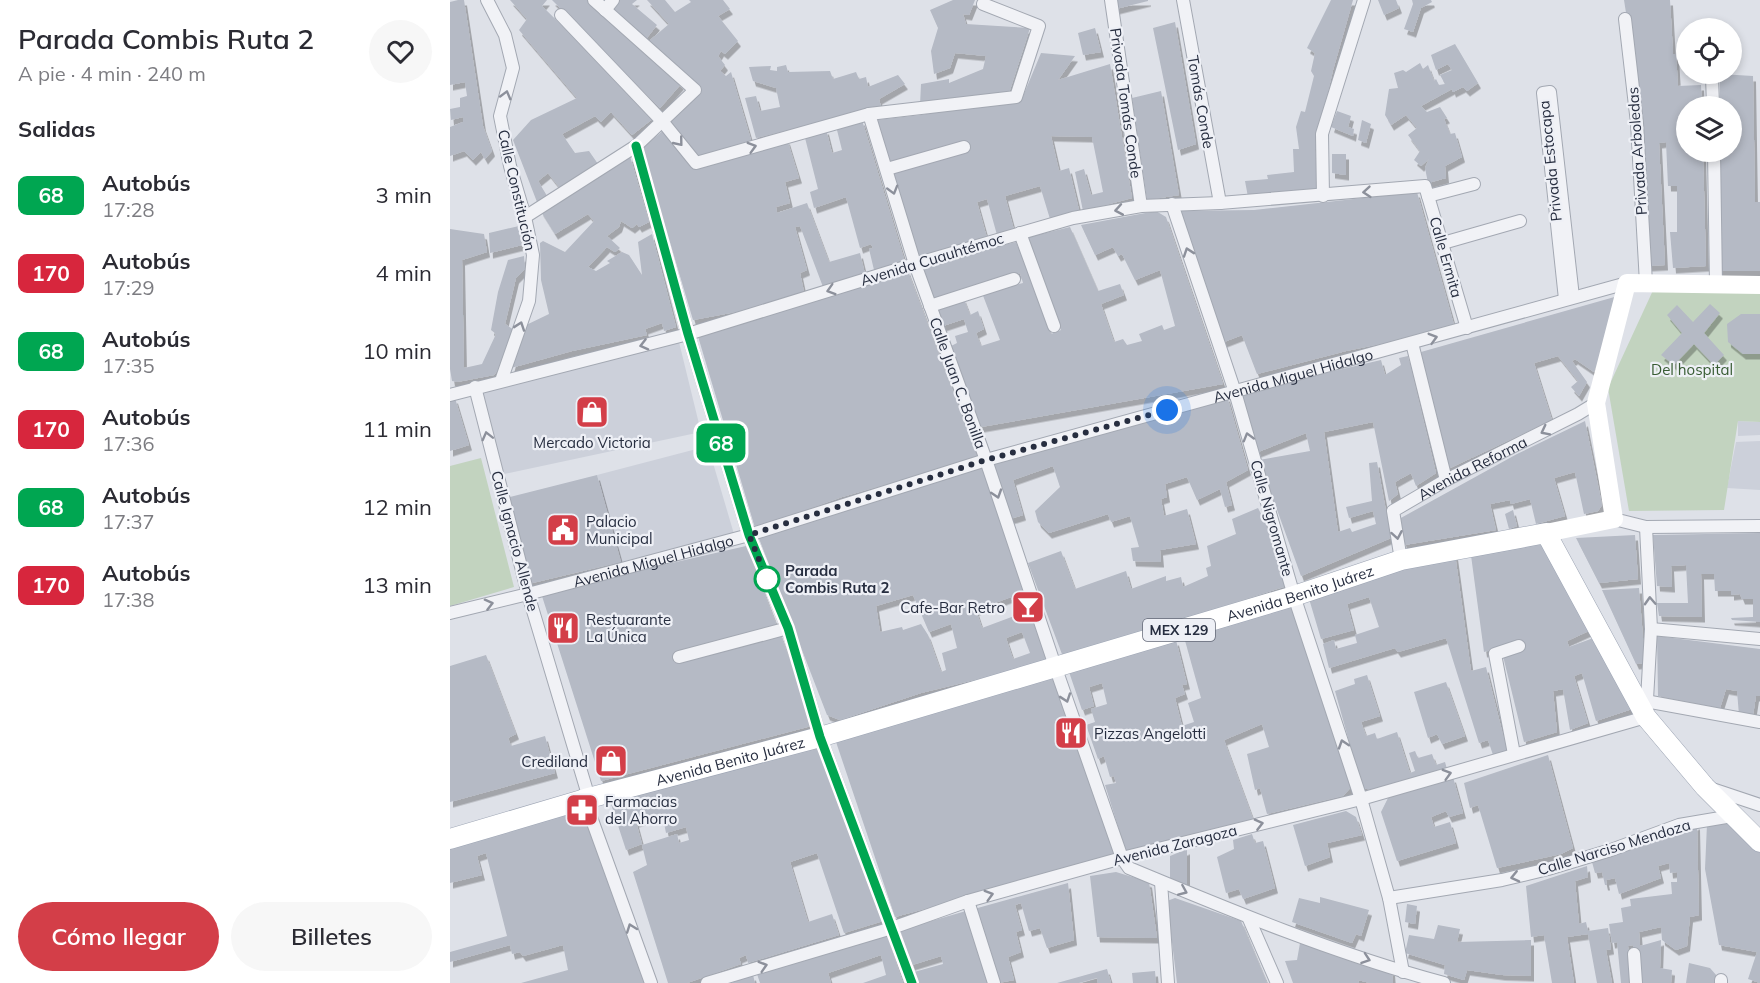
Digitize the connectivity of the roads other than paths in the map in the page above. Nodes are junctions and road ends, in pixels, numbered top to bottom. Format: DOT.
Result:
graph roads {
  1 [pos="487,0"];
  2 [pos="594,0"];
  3 [pos="1111,0"];
  4 [pos="1183,0"];
  5 [pos="1364,0"];
  6 [pos="982,4"];
  7 [pos="609,5"];
  8 [pos="561,15"];
  9 [pos="1625,19"];
  10 [pos="869,114"];
  11 [pos="662,121"];
  12 [pos="636,146"];
  13 [pos="964,147"];
  14 [pos="1714,162"];
  15 [pos="887,169"];
  16 [pos="1474,184"];
  17 [pos="1427,191"];
  18 [pos="1323,196"];
  19 [pos="1220,203"];
  20 [pos="1172,204"];
  21 [pos="1141,206"];
  22 [pos="525,217"];
  23 [pos="1521,220"];
  24 [pos="1020,232"];
  25 [pos="1443,243"];
  26 [pos="915,264"];
  27 [pos="1014,279"];
  28 [pos="1627,283"];
  29 [pos="1646,284"];
  30 [pos="1716,285"];
  31 [pos="1760,285"];
  32 [pos="1569,298"];
  33 [pos="930,306"];
  34 [pos="1054,326"];
  35 [pos="1467,328"];
  36 [pos="688,334"];
  37 [pos="1412,344"];
  38 [pos="501,381"];
  39 [pos="475,387"];
  40 [pos="1235,392"];
  41 [pos="450,395"];
  42 [pos="1597,395"];
  43 [pos="986,460"];
  44 [pos="1446,480"];
  45 [pos="1614,519"];
  46 [pos="1760,526"];
  47 [pos="1646,528"];
  48 [pos="1546,533"];
  49 [pos="749,535"];
  50 [pos="1401,560"];
  51 [pos="526,595"];
  52 [pos="1294,596"];
  53 [pos="450,613"];
  54 [pos="788,628"];
  55 [pos="1651,629"];
  56 [pos="1760,639"];
  57 [pos="1519,646"];
  58 [pos="679,657"];
  59 [pos="1054,666"];
  60 [pos="1643,706"];
  61 [pos="1760,722"];
  62 [pos="820,737"];
  63 [pos="1514,754"];
  64 [pos="1705,787"];
  65 [pos="587,799"];
  66 [pos="1361,799"];
  67 [pos="1760,805"];
  68 [pos="1732,816"];
  69 [pos="450,839"];
  70 [pos="1760,842"];
  71 [pos="1125,863"];
  72 [pos="1161,882"];
  73 [pos="1389,898"];
  74 [pos="968,901"];
  75 [pos="1249,919"];
  76 [pos="892,928"];
  77 [pos="1634,954"];
  78 [pos="1402,972"];
  79 [pos="651,983"];
  80 [pos="707,983"];
  81 [pos="912,983"];
  82 [pos="994,983"];
  83 [pos="1168,983"];
  84 [pos="1277,983"];
  85 [pos="1444,983"];
  86 [pos="1636,983"];
  22 -- 1 [label="street, Calle Constitución, one-way"];
  2 -- 7 [label="street"];
  3 -- 21 [label="street, Privada Tomás Conde"];
  4 -- 19 [label="street, Tomás Conde"];
  5 -- 18 [label="street"];
  6 -- 10 [label="street"];
  7 -- 11 [label="street"];
  8 -- 11 [label="street"];
  9 -- 29 [label="street, Privada Arboledas"];
  11 -- 10 [label="street, one-way"];
  10 -- 15 [label="street, Calle Juan C. Bonilla"];
  11 -- 12 [label="street"];
  12 -- 22 [label="street"];
  12 -- 36 [label="street"];
  13 -- 15 [label="street"];
  14 -- 30 [label="street"];
  15 -- 26 [label="street, Calle Juan C. Bonilla, one-way"];
  16 -- 17 [label="street, Avenida Cuauhtémoc"];
  17 -- 18 [label="street, Avenida Cuauhtémoc, one-way"];
  17 -- 25 [label="street, Calle Ermita"];
  18 -- 19 [label="street, Avenida Cuauhtémoc"];
  19 -- 20 [label="street, Avenida Cuauhtémoc"];
  20 -- 21 [label="street, Avenida Cuauhtémoc"];
  40 -- 20 [label="street, Calle Nigromante, one-way"];
  21 -- 24 [label="street, Avenida Cuauhtémoc, one-way"];
  38 -- 22 [label="street, Calle Constitución, one-way"];
  23 -- 25 [label="street"];
  24 -- 26 [label="street, Avenida Cuauhtémoc"];
  24 -- 34 [label="street"];
  25 -- 35 [label="street, Calle Ermita"];
  26 -- 33 [label="street, Calle Juan C. Bonilla"];
  26 -- 36 [label="street, Avenida Cuauhtémoc, one-way"];
  27 -- 33 [label="street"];
  28 -- 29 [label="main road, Avenida Miguel Hidalgo"];
  28 -- 32 [label="street, Avenida Miguel Hidalgo"];
  28 -- 42 [label="main road"];
  29 -- 30 [label="main road, Avenida Miguel Hidalgo"];
  30 -- 31 [label="main road, Avenida Miguel Hidalgo"];
  32 -- 32 [label="street, Privada Estocapa"];
  32 -- 35 [label="street, Avenida Miguel Hidalgo"];
  33 -- 43 [label="street, Calle Juan C. Bonilla"];
  37 -- 35 [label="street, Avenida Miguel Hidalgo, one-way"];
  36 -- 38 [label="street, Avenida Cuauhtémoc, one-way"];
  36 -- 49 [label="street"];
  37 -- 40 [label="street, Avenida Miguel Hidalgo"];
  37 -- 44 [label="street"];
  38 -- 39 [label="street, Avenida Cuauhtémoc"];
  39 -- 41 [label="street, Avenida Cuauhtémoc"];
  51 -- 39 [label="street, Calle Ignacio Allende, one-way"];
  40 -- 43 [label="street, Avenida Miguel Hidalgo"];
  52 -- 40 [label="street, Calle Nigromante, one-way"];
  42 -- 44 [label="street, Avenida Reforma, one-way"];
  42 -- 45 [label="main road"];
  43 -- 49 [label="street, Avenida Miguel Hidalgo"];
  43 -- 59 [label="street, Calle Juan C. Bonilla, one-way"];
  44 -- 50 [label="street, Avenida Reforma, one-way"];
  45 -- 47 [label="street"];
  45 -- 48 [label="main road"];
  46 -- 47 [label="street"];
  55 -- 47 [label="street, one-way"];
  48 -- 50 [label="main road, Avenida Benito Juárez / MEX 129"];
  48 -- 60 [label="main road"];
  49 -- 51 [label="street, Avenida Miguel Hidalgo"];
  49 -- 54 [label="street"];
  50 -- 52 [label="main road, Avenida Benito Juárez / MEX 129"];
  53 -- 51 [label="street, Avenida Miguel Hidalgo, one-way"];
  51 -- 65 [label="street, Calle Ignacio Allende"];
  52 -- 59 [label="main road, Avenida Benito Juárez / MEX 129"];
  66 -- 52 [label="street, Calle Nigromante, one-way"];
  54 -- 58 [label="street"];
  54 -- 62 [label="street"];
  55 -- 56 [label="street"];
  55 -- 60 [label="street"];
  57 -- 63 [label="street"];
  59 -- 62 [label="main road, Avenida Benito Juárez / MEX 129"];
  59 -- 71 [label="street, Calle Juan C. Bonilla, one-way"];
  60 -- 61 [label="street"];
  60 -- 63 [label="street, Avenida Zaragoza"];
  60 -- 64 [label="main road"];
  62 -- 65 [label="main road, Avenida Benito Juárez / MEX 129"];
  62 -- 76 [label="street"];
  66 -- 63 [label="street, Avenida Zaragoza, one-way"];
  64 -- 67 [label="street"];
  64 -- 68 [label="main road"];
  65 -- 69 [label="main road, Avenida Benito Juárez / MEX 129"];
  79 -- 65 [label="street, one-way"];
  71 -- 66 [label="street, Avenida Zaragoza, one-way"];
  66 -- 73 [label="street, Calle Nigromante"];
  68 -- 70 [label="main road"];
  68 -- 73 [label="street, Calle Narciso Mendoza, one-way"];
  71 -- 72 [label="street"];
  74 -- 71 [label="street, Avenida Zaragoza, one-way"];
  72 -- 75 [label="street, one-way"];
  72 -- 83 [label="street"];
  73 -- 78 [label="street, Calle Nigromante"];
  74 -- 76 [label="street, Avenida Zaragoza"];
  74 -- 82 [label="street"];
  75 -- 78 [label="street, one-way"];
  75 -- 84 [label="street"];
  80 -- 76 [label="street, Avenida Zaragoza, one-way"];
  76 -- 81 [label="street"];
  77 -- 86 [label="street"];
  78 -- 85 [label="street"];
}
